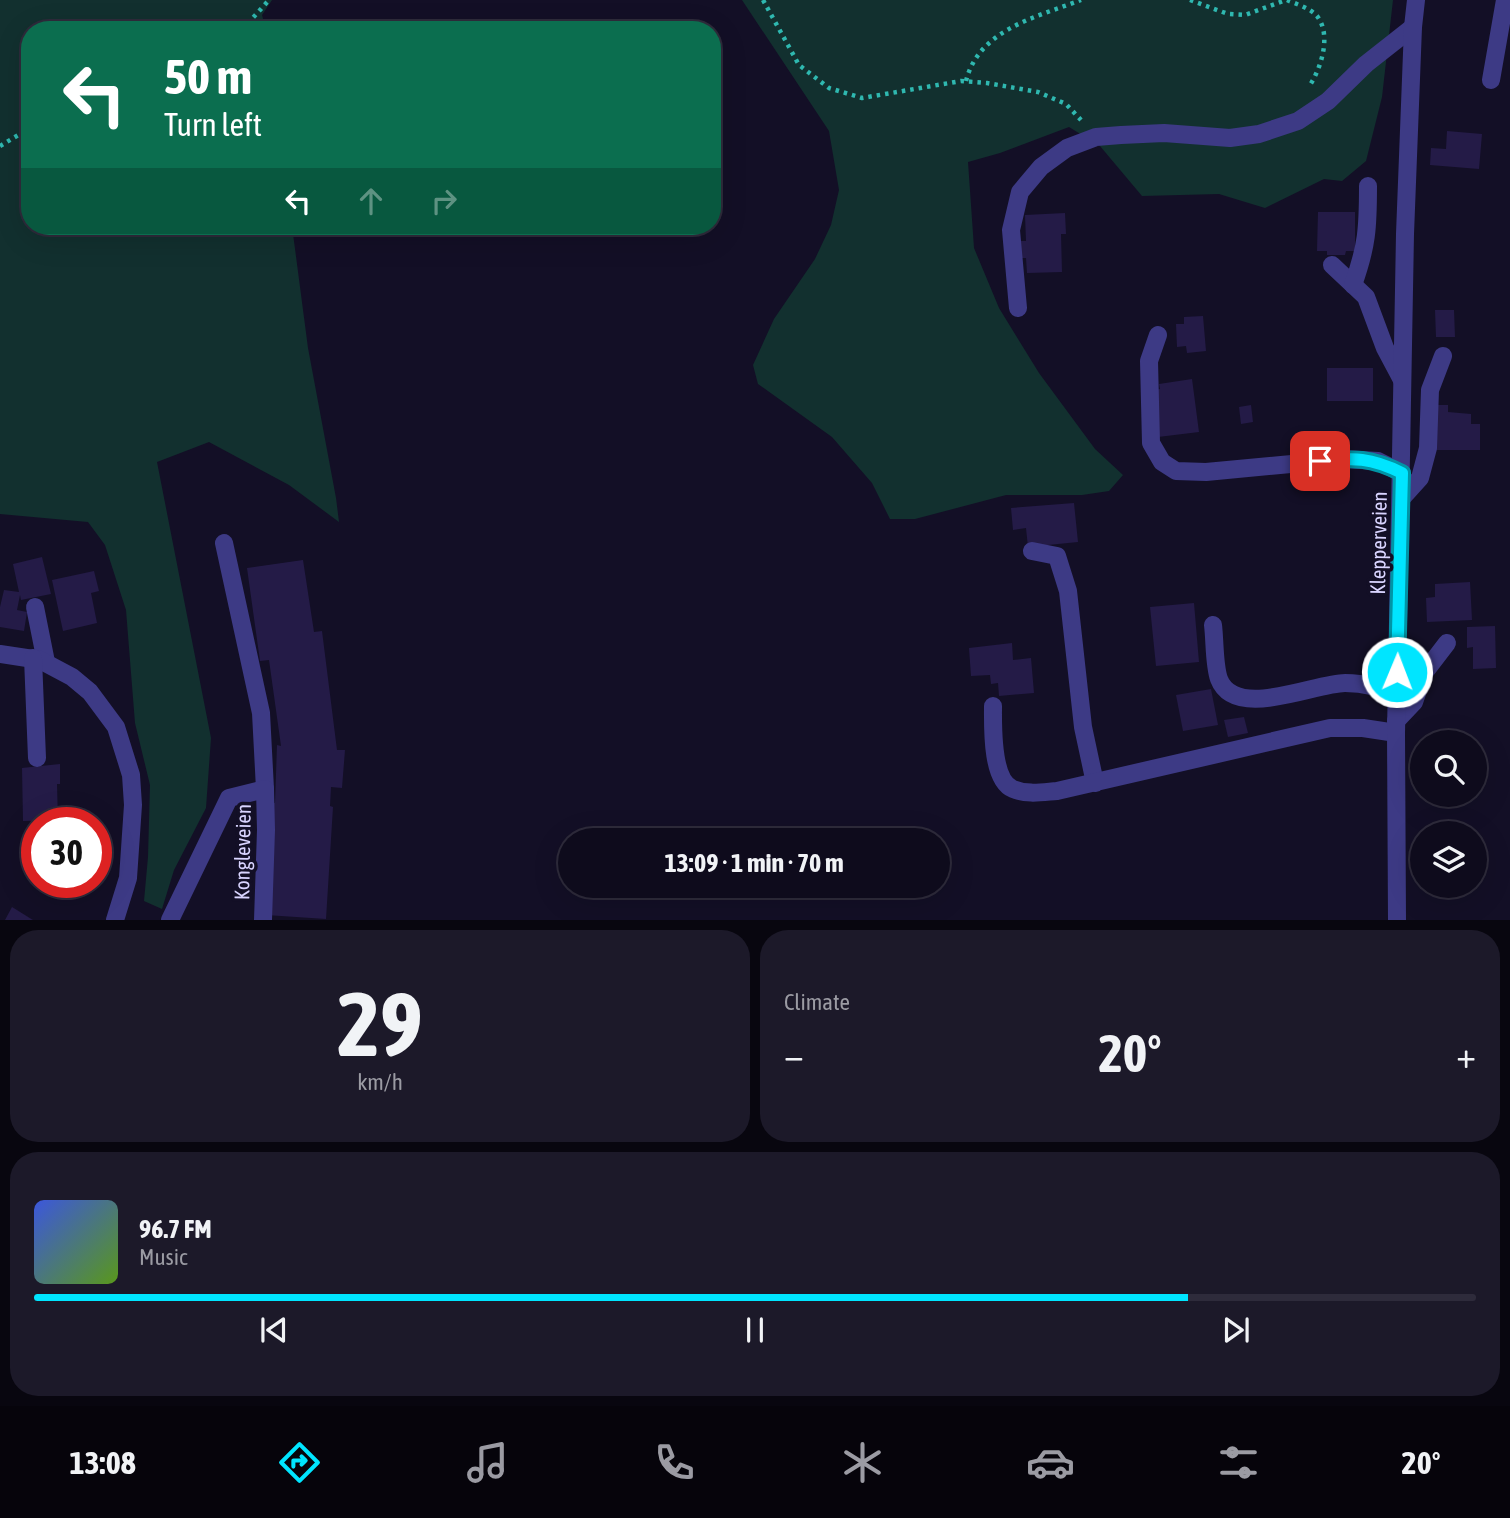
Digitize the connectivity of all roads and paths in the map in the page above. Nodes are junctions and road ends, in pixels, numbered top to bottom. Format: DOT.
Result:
graph roads {
  1 [pos="269,0"];
  2 [pos="763,0"];
  3 [pos="1081,0"];
  4 [pos="1191,0"];
  5 [pos="1286,0"];
  6 [pos="1416,0"];
  7 [pos="1505,0"];
  8 [pos="250,21"];
  9 [pos="1413,27"];
  10 [pos="1491,80"];
  11 [pos="966,81"];
  12 [pos="1306,91"];
  13 [pos="21,133"];
  14 [pos="1092,139"];
  15 [pos="0,146"];
  16 [pos="1368,186"];
  17 [pos="1332,265"];
  18 [pos="1353,285"];
  19 [pos="1018,308"];
  20 [pos="1158,335"];
  21 [pos="1443,356"];
  22 [pos="1404,383"];
  23 [pos="1402,473"];
  24 [pos="1401,499"];
  25 [pos="224,543"];
  26 [pos="1032,551"];
  27 [pos="35,607"];
  28 [pos="1213,625"];
  29 [pos="1447,643"];
  30 [pos="0,654"];
  31 [pos="39,660"];
  32 [pos="1397,696"];
  33 [pos="993,706"];
  34 [pos="1396,727"];
  35 [pos="37,758"];
  36 [pos="1095,783"];
  37 [pos="265,789"];
  38 [pos="116,919"];
  39 [pos="170,919"];
  40 [pos="263,919"];
  41 [pos="1397,919"];
  1 -- 8 [label="path"];
  2 -- 11 [label="path"];
  3 -- 11 [label="path"];
  4 -- 5 [label="path"];
  5 -- 12 [label="path"];
  6 -- 9 [label="street, Klepperveien"];
  7 -- 10 [label="street"];
  9 -- 14 [label="street"];
  9 -- 22 [label="street, Klepperveien"];
  11 -- 14 [label="path"];
  13 -- 15 [label="path"];
  14 -- 19 [label="street"];
  16 -- 18 [label="street"];
  17 -- 18 [label="street"];
  18 -- 22 [label="street"];
  20 -- 23 [label="street"];
  21 -- 24 [label="street"];
  22 -- 23 [label="street, Klepperveien"];
  23 -- 24 [label="street, Klepperveien"];
  24 -- 32 [label="street, Klepperveien"];
  25 -- 37 [label="street"];
  26 -- 36 [label="street"];
  27 -- 31 [label="street"];
  28 -- 32 [label="street"];
  29 -- 34 [label="street"];
  30 -- 31 [label="street"];
  31 -- 35 [label="street"];
  31 -- 38 [label="street"];
  32 -- 34 [label="street, Klepperveien"];
  33 -- 36 [label="street"];
  34 -- 36 [label="street"];
  34 -- 41 [label="street, Klepperveien"];
  37 -- 39 [label="street, Kongleveien"];
  37 -- 40 [label="street, Kongleveien"];
}
